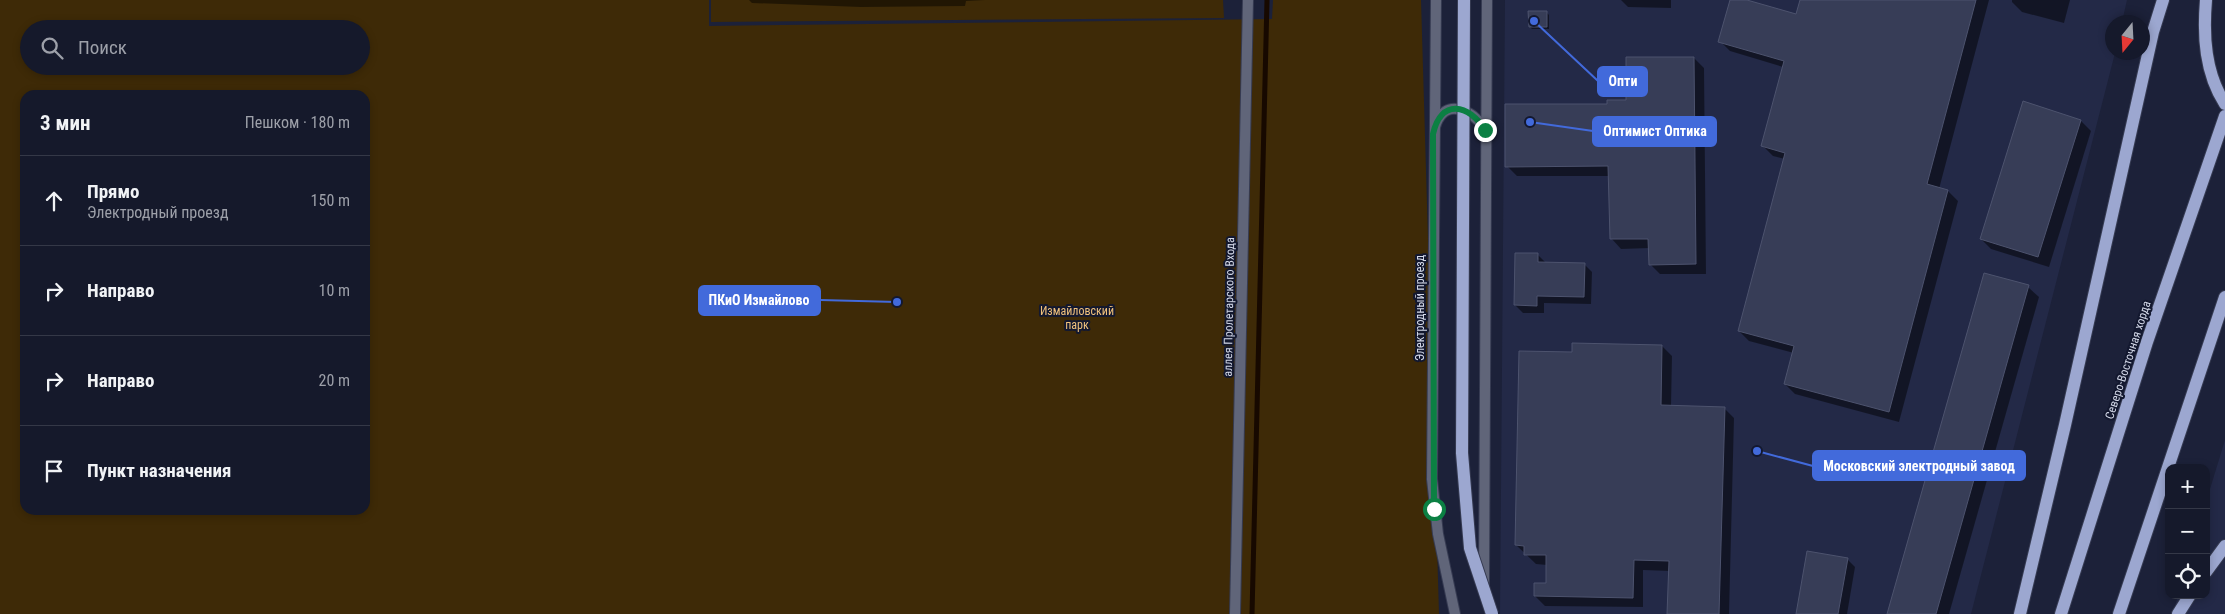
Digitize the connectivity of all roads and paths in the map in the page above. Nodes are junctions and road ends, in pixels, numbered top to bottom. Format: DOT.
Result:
graph roads {
  1 [pos="1248,0"];
  2 [pos="1436,0"];
  3 [pos="1464,0"];
  4 [pos="1487,0"];
  5 [pos="2163,0"];
  6 [pos="2206,0"];
  7 [pos="2225,104"];
  8 [pos="2225,116"];
  9 [pos="1485,130"];
  10 [pos="1433,134"];
  11 [pos="2225,297"];
  12 [pos="2225,324"];
  13 [pos="2200,368"];
  14 [pos="2225,546"];
  15 [pos="2210,567"];
  16 [pos="2187,599"];
  17 [pos="1235,614"];
  18 [pos="1455,614"];
  19 [pos="1484,614"];
  20 [pos="1492,614"];
  21 [pos="2020,614"];
  22 [pos="2060,614"];
  23 [pos="2119,614"];
  24 [pos="2178,614"];
  1 -- 17 [label="street, аллея Пролетарского Входа"];
  2 -- 10 [label="street, Электродный проезд"];
  3 -- 20 [label="main road, bridge"];
  4 -- 9 [label="street"];
  5 -- 21 [label="main road"];
  6 -- 7 [label="main road"];
  8 -- 22 [label="main road, Северо-Восточная хорда"];
  9 -- 10 [label="street"];
  9 -- 19 [label="street"];
  10 -- 18 [label="street, Электродный проезд"];
  11 -- 13 [label="main road"];
  12 -- 13 [label="main road"];
  13 -- 23 [label="main road"];
  14 -- 15 [label="main road"];
  16 -- 24 [label="main road"];
}
